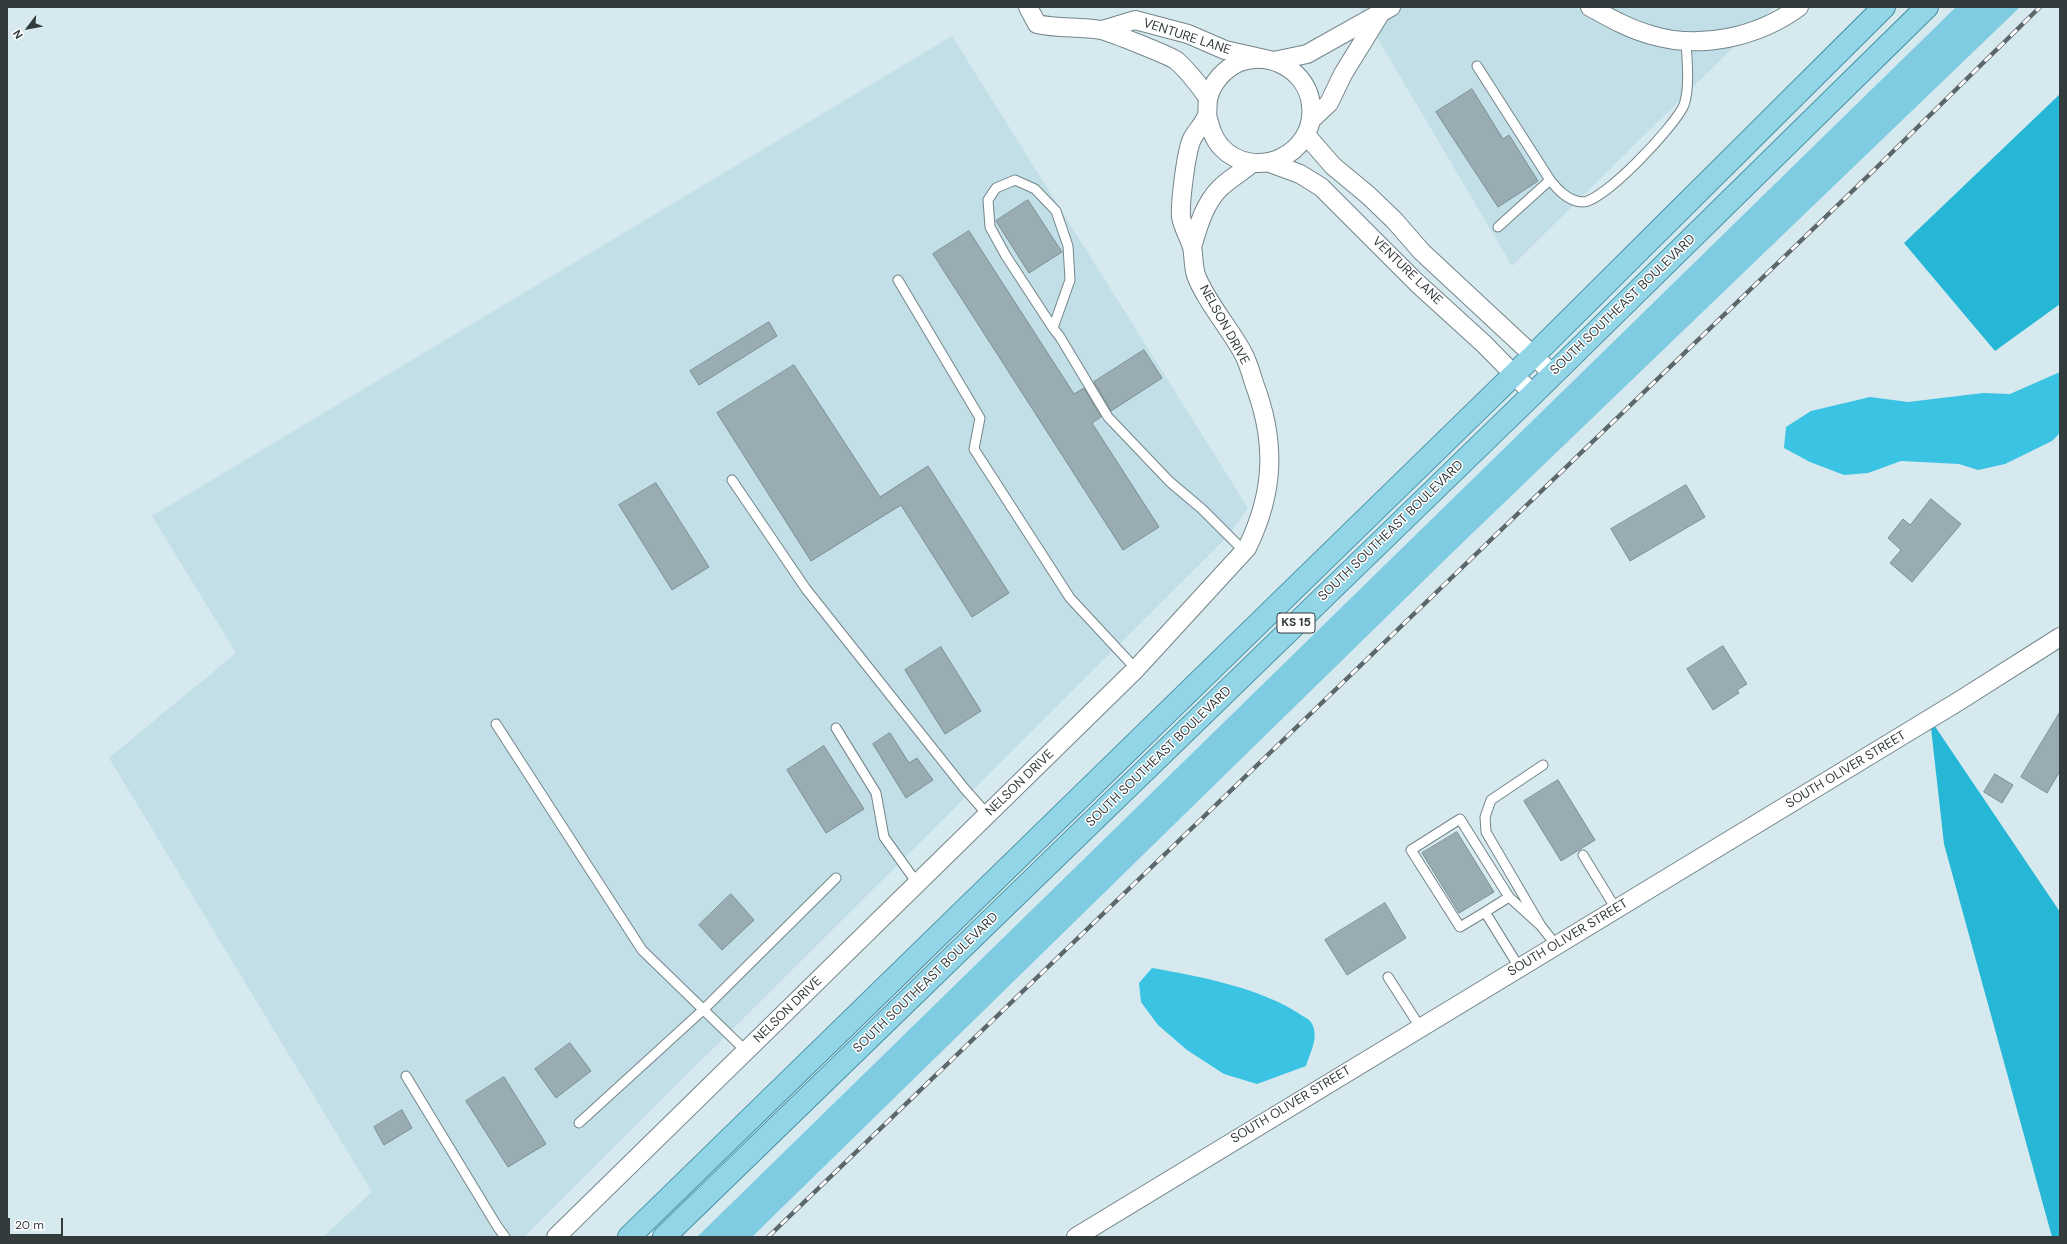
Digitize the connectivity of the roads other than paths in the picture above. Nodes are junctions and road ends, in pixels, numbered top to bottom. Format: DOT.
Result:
graph roads {
  1 [pos="1028,7"];
  2 [pos="1590,7"];
  3 [pos="1799,7"];
  4 [pos="1884,7"];
  5 [pos="1927,7"];
  6 [pos="1385,10"];
  7 [pos="1102,30"];
  8 [pos="1686,41"];
  9 [pos="1274,61"];
  10 [pos="1477,66"];
  11 [pos="1207,107"];
  12 [pos="1308,128"];
  13 [pos="1270,163"];
  14 [pos="1252,164"];
  15 [pos="1550,180"];
  16 [pos="1498,228"];
  17 [pos="1192,247"];
  18 [pos="898,280"];
  19 [pos="1054,328"];
  20 [pos="1533,356"];
  21 [pos="1553,374"];
  22 [pos="1514,375"];
  23 [pos="1533,394"];
  24 [pos="732,480"];
  25 [pos="1244,551"];
  26 [pos="2060,637"];
  27 [pos="1136,669"];
  28 [pos="496,724"];
  29 [pos="836,728"];
  30 [pos="1543,765"];
  31 [pos="988,814"];
  32 [pos="1583,855"];
  33 [pos="836,878"];
  34 [pos="918,883"];
  35 [pos="1509,897"];
  36 [pos="1616,909"];
  37 [pos="1485,912"];
  38 [pos="1541,926"];
  39 [pos="1556,945"];
  40 [pos="1519,967"];
  41 [pos="1388,977"];
  42 [pos="703,1010"];
  43 [pos="1420,1027"];
  44 [pos="746,1052"];
  45 [pos="406,1076"];
  46 [pos="579,1123"];
  47 [pos="505,1237"];
  48 [pos="556,1237"];
  49 [pos="629,1237"];
  50 [pos="664,1237"];
  51 [pos="1076,1237"];
  1 -- 7 [label="street, VENTURE LANE"];
  2 -- 8 [label="street"];
  3 -- 8 [label="street"];
  4 -- 20 [label="main road, SOUTH SOUTHEAST BOULEVARD / KS 15"];
  5 -- 21 [label="main road, SOUTH SOUTHEAST BOULEVARD / KS 15"];
  6 -- 9 [label="street"];
  6 -- 12 [label="street"];
  7 -- 9 [label="street, VENTURE LANE"];
  7 -- 11 [label="street, VENTURE LANE"];
  8 -- 15 [label="lane"];
  9 -- 11 [label="street"];
  9 -- 12 [label="street"];
  10 -- 15 [label="lane"];
  11 -- 14 [label="street"];
  11 -- 17 [label="street, NELSON DRIVE"];
  12 -- 13 [label="street"];
  12 -- 20 [label="street, VENTURE LANE"];
  13 -- 14 [label="street"];
  13 -- 22 [label="street, VENTURE LANE"];
  14 -- 17 [label="street, NELSON DRIVE"];
  15 -- 16 [label="lane"];
  17 -- 25 [label="street, NELSON DRIVE"];
  18 -- 27 [label="lane"];
  19 -- 19 [label="lane"];
  19 -- 25 [label="lane"];
  20 -- 21 [label="street, VENTURE LANE"];
  20 -- 22 [label="main road, SOUTH SOUTHEAST BOULEVARD / KS 15"];
  21 -- 23 [label="main road, SOUTH SOUTHEAST BOULEVARD / KS 15"];
  22 -- 23 [label="street, VENTURE LANE"];
  22 -- 49 [label="main road, SOUTH SOUTHEAST BOULEVARD / KS 15"];
  23 -- 50 [label="main road, SOUTH SOUTHEAST BOULEVARD / KS 15"];
  24 -- 31 [label="lane"];
  25 -- 27 [label="street, NELSON DRIVE"];
  26 -- 36 [label="street, SOUTH OLIVER STREET"];
  27 -- 31 [label="street, NELSON DRIVE"];
  28 -- 42 [label="lane"];
  29 -- 34 [label="lane"];
  30 -- 38 [label="lane"];
  31 -- 34 [label="street, NELSON DRIVE"];
  32 -- 36 [label="lane"];
  33 -- 42 [label="lane"];
  34 -- 44 [label="street, NELSON DRIVE"];
  35 -- 37 [label="lane"];
  35 -- 37 [label="lane"];
  35 -- 38 [label="lane"];
  36 -- 39 [label="street, SOUTH OLIVER STREET"];
  37 -- 40 [label="lane"];
  38 -- 39 [label="lane"];
  39 -- 40 [label="street, SOUTH OLIVER STREET"];
  40 -- 43 [label="street, SOUTH OLIVER STREET"];
  41 -- 43 [label="lane"];
  42 -- 44 [label="lane"];
  42 -- 46 [label="lane"];
  43 -- 51 [label="street, SOUTH OLIVER STREET"];
  44 -- 48 [label="street, NELSON DRIVE"];
  45 -- 47 [label="lane"];
}
